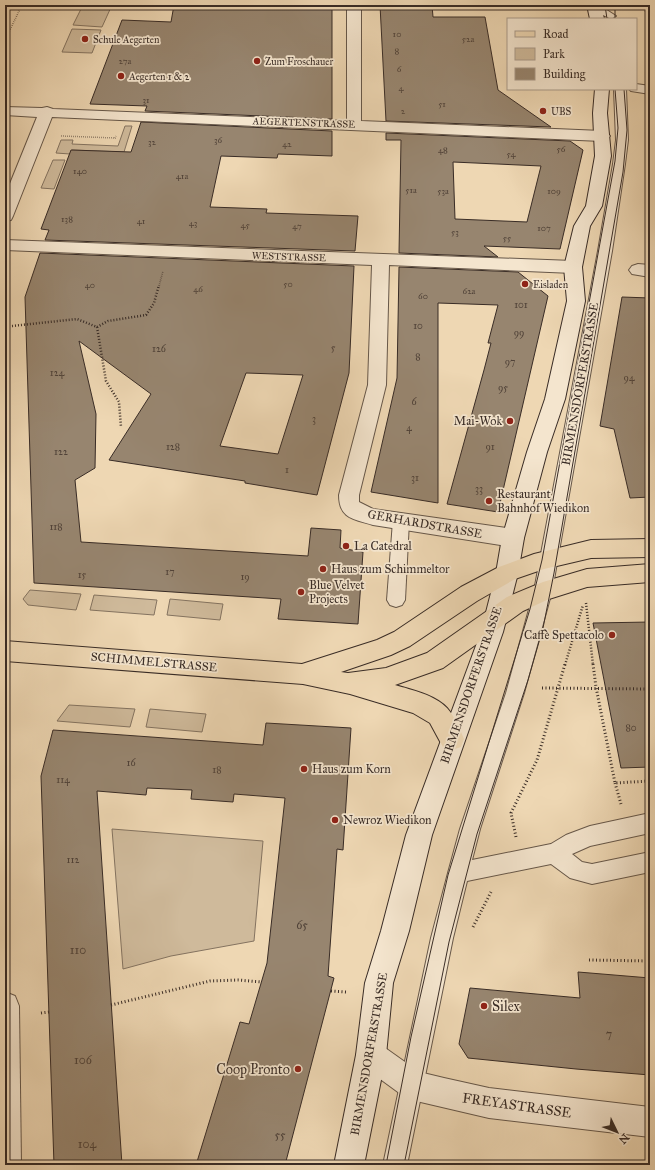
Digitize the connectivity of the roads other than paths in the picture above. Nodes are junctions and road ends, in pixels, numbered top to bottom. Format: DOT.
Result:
graph roads {
  1 [pos="354,5"];
  2 [pos="610,5"];
  3 [pos="595,10"];
  4 [pos="611,18"];
  5 [pos="637,88"];
  6 [pos="602,90"];
  7 [pos="620,90"];
  8 [pos="650,90"];
  9 [pos="5,111"];
  10 [pos="47,111"];
  11 [pos="354,125"];
  12 [pos="602,136"];
  13 [pos="5,216"];
  14 [pos="5,245"];
  15 [pos="381,260"];
  16 [pos="573,267"];
  17 [pos="401,521"];
  18 [pos="513,538"];
  19 [pos="650,548"];
  20 [pos="549,558"];
  21 [pos="507,573"];
  22 [pos="650,573"];
  23 [pos="543,591"];
  24 [pos="396,600"];
  25 [pos="497,616"];
  26 [pos="5,651"];
  27 [pos="303,674"];
  28 [pos="348,684"];
  29 [pos="452,739"];
  30 [pos="650,823"];
  31 [pos="554,853"];
  32 [pos="650,862"];
  33 [pos="458,873"];
  34 [pos="5,1006"];
  35 [pos="371,1055"];
  36 [pos="412,1085"];
  37 [pos="650,1122"];
  38 [pos="6,1165"];
  39 [pos="349,1165"];
  40 [pos="396,1165"];
  1 -- 11 [label="street"];
  2 -- 4 [label="lane"];
  3 -- 4 [label="lane"];
  5 -- 8 [label="street"];
  6 -- 12 [label="street, BIRMENSDORFERSTRASSE"];
  7 -- 20 [label="lane, BIRMENSDORFERSTRASSE"];
  9 -- 10 [label="street, AEGERTENSTRASSE"];
  10 -- 11 [label="street, AEGERTENSTRASSE"];
  10 -- 13 [label="street"];
  11 -- 12 [label="street, AEGERTENSTRASSE"];
  12 -- 16 [label="street, BIRMENSDORFERSTRASSE"];
  14 -- 15 [label="street, WESTSTRASSE"];
  15 -- 16 [label="street, WESTSTRASSE"];
  15 -- 17 [label="street, GERHARDSTRASSE"];
  16 -- 18 [label="street, BIRMENSDORFERSTRASSE"];
  17 -- 18 [label="street, GERHARDSTRASSE"];
  17 -- 24 [label="lane"];
  18 -- 21 [label="street, BIRMENSDORFERSTRASSE"];
  19 -- 20 [label="main road, SCHIMMELSTRASSE"];
  20 -- 21 [label="main road, SCHIMMELSTRASSE"];
  20 -- 23 [label="lane, BIRMENSDORFERSTRASSE"];
  21 -- 25 [label="street, BIRMENSDORFERSTRASSE"];
  21 -- 27 [label="main road, SCHIMMELSTRASSE"];
  22 -- 23 [label="main road, SCHIMMELSTRASSE"];
  23 -- 25 [label="main road, SCHIMMELSTRASSE"];
  23 -- 33 [label="lane, BIRMENSDORFERSTRASSE"];
  25 -- 28 [label="main road, SCHIMMELSTRASSE"];
  25 -- 29 [label="street, BIRMENSDORFERSTRASSE"];
  26 -- 27 [label="main road, SCHIMMELSTRASSE"];
  27 -- 28 [label="main road, SCHIMMELSTRASSE"];
  28 -- 29 [label="main road"];
  29 -- 35 [label="street, BIRMENSDORFERSTRASSE"];
  30 -- 31 [label="lane"];
  31 -- 32 [label="lane"];
  31 -- 33 [label="lane"];
  33 -- 36 [label="lane, BIRMENSDORFERSTRASSE"];
  34 -- 38 [label="street"];
  35 -- 36 [label="street, FREYASTRASSE"];
  35 -- 39 [label="street, BIRMENSDORFERSTRASSE"];
  36 -- 37 [label="street, FREYASTRASSE"];
  36 -- 40 [label="lane, BIRMENSDORFERSTRASSE"];
}
